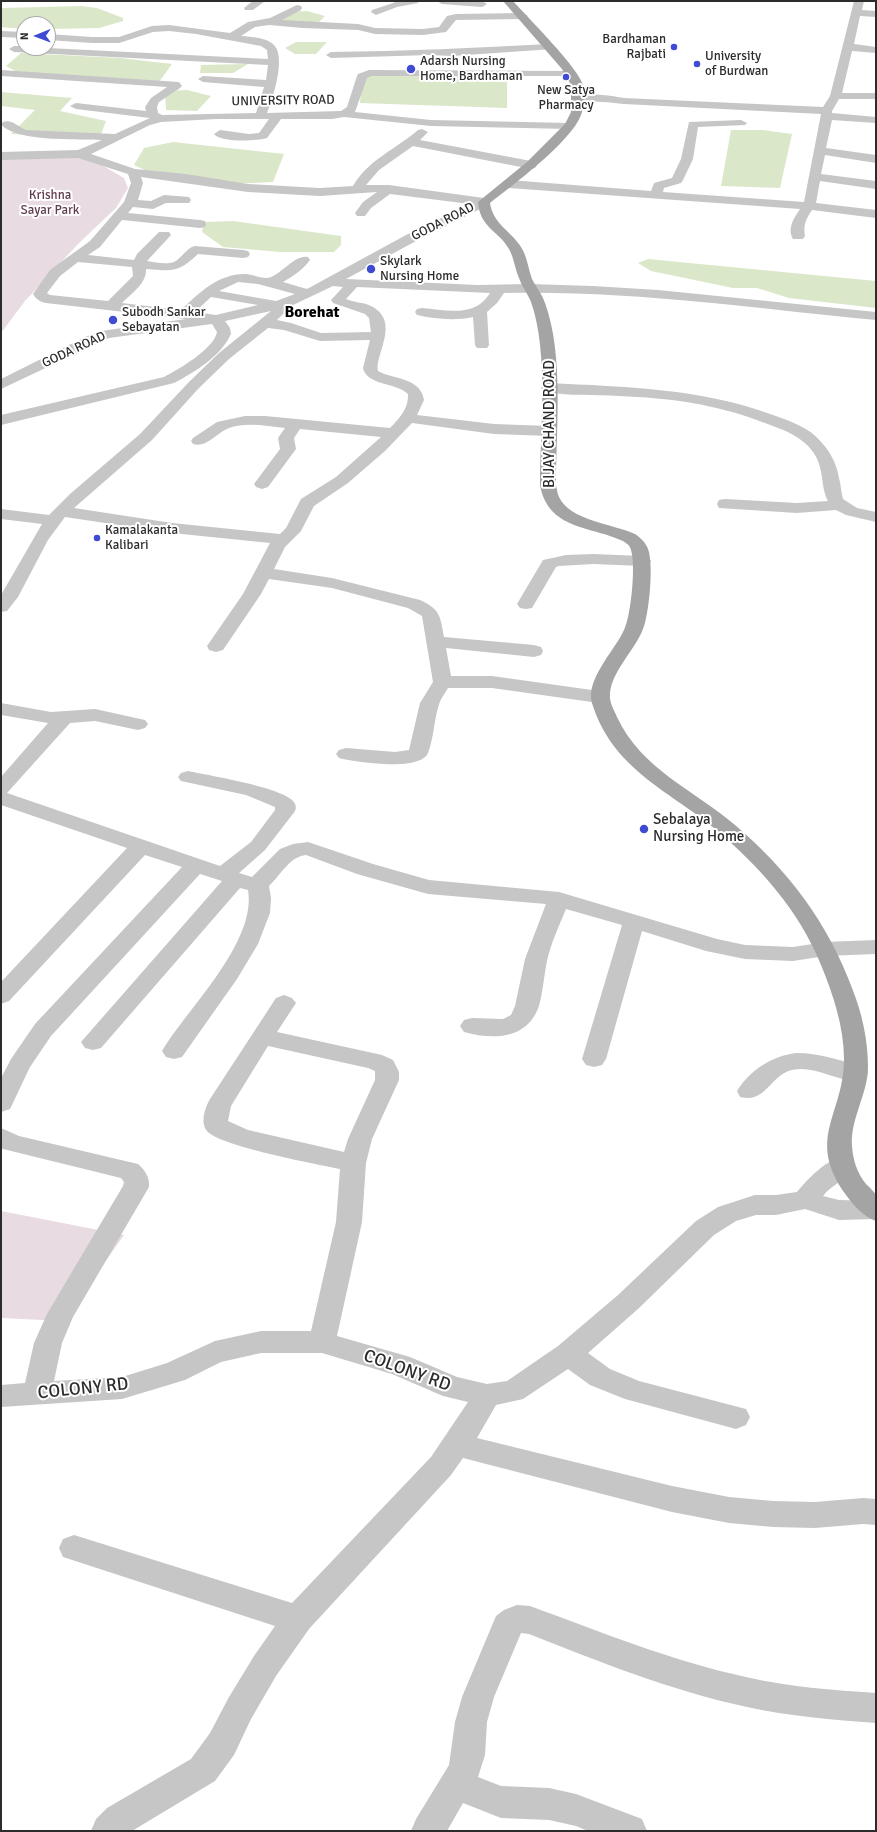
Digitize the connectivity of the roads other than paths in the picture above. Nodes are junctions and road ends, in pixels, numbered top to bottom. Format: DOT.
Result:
graph roads {
  1 [pos="260,1"];
  2 [pos="414,1"];
  3 [pos="442,1"];
  4 [pos="859,1"];
  5 [pos="507,7"];
  6 [pos="249,8"];
  7 [pos="297,8"];
  8 [pos="376,12"];
  9 [pos="857,13"];
  10 [pos="876,14"];
  11 [pos="270,22"];
  12 [pos="1,34"];
  13 [pos="16,36"];
  14 [pos="56,37"];
  15 [pos="231,37"];
  16 [pos="16,47"];
  17 [pos="549,47"];
  18 [pos="849,47"];
  19 [pos="14,49"];
  20 [pos="876,50"];
  21 [pos="331,55"];
  22 [pos="5,57"];
  23 [pos="272,62"];
  24 [pos="1,73"];
  25 [pos="570,74"];
  26 [pos="203,79"];
  27 [pos="270,84"];
  28 [pos="80,86"];
  29 [pos="165,93"];
  30 [pos="836,96"];
  31 [pos="876,96"];
  32 [pos="577,101"];
  33 [pos="76,106"];
  34 [pos="826,113"];
  35 [pos="344,114"];
  36 [pos="156,117"];
  37 [pos="260,117"];
  38 [pos="277,117"];
  39 [pos="876,120"];
  40 [pos="431,123"];
  41 [pos="741,123"];
  42 [pos="7,124"];
  43 [pos="570,126"];
  44 [pos="220,134"];
  45 [pos="117,137"];
  46 [pos="412,142"];
  47 [pos="821,151"];
  48 [pos="79,154"];
  49 [pos="1,156"];
  50 [pos="876,159"];
  51 [pos="531,165"];
  52 [pos="133,172"];
  53 [pos="815,177"];
  54 [pos="509,184"];
  55 [pos="876,185"];
  56 [pos="358,188"];
  57 [pos="389,189"];
  58 [pos="656,194"];
  59 [pos="185,200"];
  60 [pos="484,202"];
  61 [pos="130,203"];
  62 [pos="809,206"];
  63 [pos="361,213"];
  64 [pos="876,214"];
  65 [pos="120,216"];
  66 [pos="200,224"];
  67 [pos="164,235"];
  68 [pos="798,236"];
  69 [pos="243,254"];
  70 [pos="76,258"];
  71 [pos="303,260"];
  72 [pos="139,265"];
  73 [pos="331,282"];
  74 [pos="271,283"];
  75 [pos="354,283"];
  76 [pos="530,288"];
  77 [pos="499,289"];
  78 [pos="209,292"];
  79 [pos="308,294"];
  80 [pos="281,304"];
  81 [pos="112,305"];
  82 [pos="422,312"];
  83 [pos="480,312"];
  84 [pos="186,314"];
  85 [pos="876,316"];
  86 [pos="216,319"];
  87 [pos="266,323"];
  88 [pos="379,336"];
  89 [pos="482,345"];
  90 [pos="1,385"];
  91 [pos="549,388"];
  92 [pos="408,418"];
  93 [pos="1,420"];
  94 [pos="295,424"];
  95 [pos="549,431"];
  96 [pos="394,433"];
  97 [pos="199,441"];
  98 [pos="262,484"];
  99 [pos="725,504"];
  100 [pos="839,504"];
  101 [pos="1,514"];
  102 [pos="58,515"];
  103 [pos="876,517"];
  104 [pos="283,539"];
  105 [pos="642,561"];
  106 [pos="265,573"];
  107 [pos="526,604"];
  108 [pos="1,607"];
  109 [pos="436,642"];
  110 [pos="216,646"];
  111 [pos="534,650"];
  112 [pos="442,682"];
  113 [pos="599,697"];
  114 [pos="1,709"];
  115 [pos="64,717"];
  116 [pos="138,724"];
  117 [pos="346,754"];
  118 [pos="188,777"];
  119 [pos="1,790"];
  120 [pos="1,798"];
  121 [pos="141,846"];
  122 [pos="195,866"];
  123 [pos="229,878"];
  124 [pos="258,883"];
  125 [pos="558,899"];
  126 [pos="634,922"];
  127 [pos="876,947"];
  128 [pos="824,949"];
  129 [pos="1,996"];
  130 [pos="284,1003"];
  131 [pos="472,1026"];
  132 [pos="263,1036"];
  133 [pos="93,1042"];
  134 [pos="174,1051"];
  135 [pos="594,1059"];
  136 [pos="856,1073"];
  137 [pos="749,1091"];
  138 [pos="1,1103"];
  139 [pos="1,1137"];
  140 [pos="353,1163"];
  141 [pos="842,1167"];
  142 [pos="805,1200"];
  143 [pos="876,1211"];
  144 [pos="322,1342"];
  145 [pos="568,1354"];
  146 [pos="37,1394"];
  147 [pos="487,1395"];
  148 [pos="1,1396"];
  149 [pos="736,1418"];
  150 [pos="457,1444"];
  151 [pos="876,1512"];
  152 [pos="74,1548"];
  153 [pos="298,1619"];
  154 [pos="876,1708"];
  155 [pos="457,1785"];
  156 [pos="597,1825"];
  157 [pos="108,1831"];
  158 [pos="428,1831"];
  159 [pos="630,1831"];
  1 -- 6 [label="street"];
  2 -- 8 [label="street"];
  3 -- 5 [label="street"];
  4 -- 9 [label="street"];
  5 -- 11 [label="street"];
  5 -- 17 [label="main road"];
  7 -- 11 [label="street"];
  9 -- 10 [label="street"];
  9 -- 18 [label="street"];
  11 -- 15 [label="street"];
  12 -- 13 [label="street"];
  14 -- 15 [label="street"];
  15 -- 23 [label="street"];
  16 -- 19 [label="street"];
  17 -- 21 [label="street"];
  17 -- 25 [label="main road"];
  18 -- 20 [label="street"];
  18 -- 30 [label="street"];
  19 -- 22 [label="street"];
  19 -- 23 [label="street"];
  23 -- 27 [label="street"];
  24 -- 29 [label="street"];
  25 -- 32 [label="main road"];
  25 -- 35 [label="street, UNIVERSITY ROAD"];
  26 -- 27 [label="street"];
  27 -- 37 [label="street"];
  28 -- 29 [label="street"];
  29 -- 36 [label="street"];
  30 -- 31 [label="street"];
  30 -- 34 [label="street"];
  32 -- 34 [label="street"];
  32 -- 43 [label="main road"];
  33 -- 36 [label="street"];
  34 -- 39 [label="street"];
  34 -- 47 [label="street"];
  35 -- 38 [label="street, UNIVERSITY ROAD"];
  35 -- 40 [label="street"];
  36 -- 37 [label="street, UNIVERSITY ROAD"];
  36 -- 45 [label="street, UNIVERSITY ROAD"];
  37 -- 38 [label="street, UNIVERSITY ROAD"];
  38 -- 44 [label="street"];
  40 -- 43 [label="street"];
  40 -- 46 [label="street"];
  41 -- 58 [label="street"];
  42 -- 45 [label="street"];
  43 -- 51 [label="main road"];
  45 -- 48 [label="street, UNIVERSITY ROAD"];
  46 -- 51 [label="street"];
  46 -- 56 [label="street"];
  47 -- 50 [label="street"];
  47 -- 53 [label="street"];
  48 -- 49 [label="street, UNIVERSITY ROAD"];
  48 -- 52 [label="street"];
  51 -- 54 [label="main road"];
  52 -- 56 [label="street"];
  52 -- 61 [label="street"];
  53 -- 55 [label="street"];
  53 -- 62 [label="street"];
  54 -- 58 [label="street"];
  54 -- 60 [label="main road"];
  56 -- 57 [label="street"];
  57 -- 60 [label="street"];
  57 -- 63 [label="street"];
  58 -- 62 [label="street"];
  59 -- 61 [label="street"];
  60 -- 73 [label="street, GODA ROAD"];
  60 -- 76 [label="main road, BIJAY CHAND ROAD"];
  61 -- 65 [label="street"];
  62 -- 64 [label="street"];
  62 -- 68 [label="street"];
  65 -- 66 [label="street"];
  65 -- 70 [label="street"];
  67 -- 72 [label="street"];
  69 -- 72 [label="street"];
  70 -- 72 [label="street"];
  70 -- 81 [label="street"];
  71 -- 74 [label="street"];
  72 -- 81 [label="street"];
  73 -- 75 [label="street"];
  73 -- 79 [label="street, GODA ROAD"];
  74 -- 78 [label="street"];
  74 -- 79 [label="street"];
  75 -- 77 [label="street"];
  75 -- 88 [label="street"];
  76 -- 77 [label="street"];
  76 -- 85 [label="street"];
  76 -- 91 [label="main road, BIJAY CHAND ROAD"];
  77 -- 83 [label="street"];
  78 -- 80 [label="street"];
  78 -- 84 [label="street"];
  79 -- 80 [label="street, GODA ROAD"];
  80 -- 86 [label="street, GODA ROAD"];
  80 -- 87 [label="street"];
  81 -- 84 [label="street"];
  82 -- 83 [label="street"];
  83 -- 89 [label="street"];
  84 -- 86 [label="street"];
  86 -- 90 [label="street, GODA ROAD"];
  86 -- 93 [label="street"];
  87 -- 88 [label="street"];
  87 -- 102 [label="street"];
  88 -- 92 [label="street"];
  91 -- 95 [label="main road, BIJAY CHAND ROAD"];
  91 -- 100 [label="street"];
  92 -- 95 [label="street"];
  92 -- 96 [label="street"];
  94 -- 96 [label="street"];
  94 -- 97 [label="street"];
  94 -- 98 [label="street"];
  95 -- 105 [label="main road, BIJAY CHAND ROAD"];
  96 -- 104 [label="street"];
  99 -- 100 [label="street"];
  100 -- 103 [label="street"];
  101 -- 102 [label="street"];
  102 -- 104 [label="street"];
  102 -- 108 [label="street"];
  104 -- 106 [label="street"];
  105 -- 107 [label="street"];
  105 -- 113 [label="main road, BIJAY CHAND ROAD"];
  106 -- 109 [label="street"];
  106 -- 110 [label="street"];
  109 -- 111 [label="street"];
  109 -- 112 [label="street"];
  112 -- 113 [label="street"];
  112 -- 117 [label="street"];
  113 -- 128 [label="main road"];
  114 -- 115 [label="street"];
  115 -- 116 [label="street"];
  115 -- 119 [label="street"];
  118 -- 123 [label="street"];
  120 -- 121 [label="street"];
  121 -- 122 [label="street"];
  121 -- 129 [label="street"];
  122 -- 123 [label="street"];
  122 -- 138 [label="street"];
  123 -- 124 [label="street"];
  123 -- 133 [label="street"];
  124 -- 125 [label="street"];
  124 -- 134 [label="street"];
  125 -- 126 [label="street"];
  125 -- 131 [label="street"];
  126 -- 128 [label="street"];
  126 -- 135 [label="street"];
  127 -- 128 [label="street"];
  128 -- 136 [label="main road"];
  130 -- 132 [label="street"];
  132 -- 140 [label="street"];
  132 -- 140 [label="street"];
  136 -- 137 [label="street"];
  136 -- 141 [label="main road"];
  139 -- 146 [label="street"];
  140 -- 144 [label="street"];
  141 -- 142 [label="street"];
  141 -- 143 [label="main road"];
  142 -- 143 [label="street"];
  142 -- 145 [label="street, COLONY RD"];
  144 -- 146 [label="street, COLONY RD"];
  144 -- 147 [label="street, COLONY RD"];
  145 -- 147 [label="street, COLONY RD"];
  145 -- 149 [label="street"];
  146 -- 148 [label="street, COLONY RD"];
  147 -- 150 [label="street"];
  150 -- 151 [label="street"];
  150 -- 153 [label="street"];
  152 -- 153 [label="street"];
  153 -- 157 [label="street"];
  154 -- 155 [label="street"];
  155 -- 156 [label="street"];
  155 -- 158 [label="street"];
  156 -- 159 [label="street"];
}
